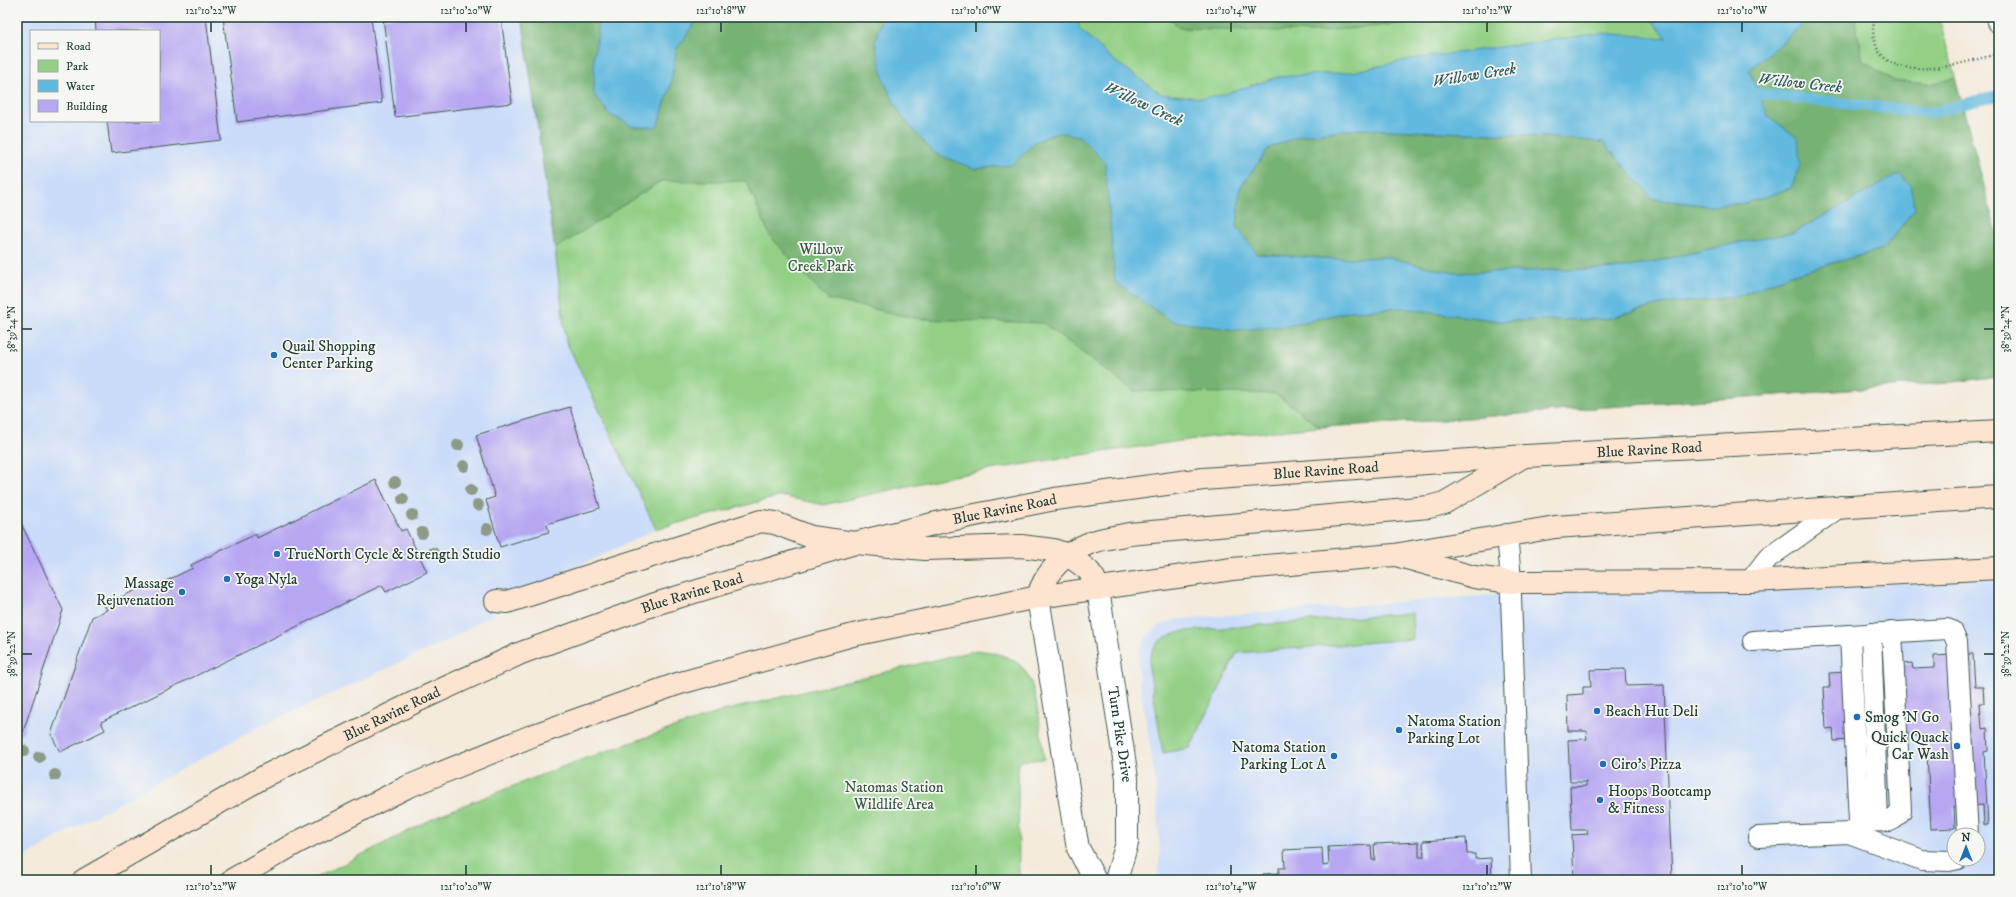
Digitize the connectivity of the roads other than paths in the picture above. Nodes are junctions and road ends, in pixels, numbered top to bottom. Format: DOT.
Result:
graph roads {
  1 [pos="1998,17"];
  2 [pos="1999,22"];
  3 [pos="1999,431"];
  4 [pos="1526,456"];
  5 [pos="1999,497"];
  6 [pos="1841,506"];
  7 [pos="1507,534"];
  8 [pos="855,543"];
  9 [pos="1068,555"];
  10 [pos="1394,555"];
  11 [pos="1999,568"];
  12 [pos="1750,581"];
  13 [pos="1511,582"];
  14 [pos="1098,589"];
  15 [pos="1038,597"];
  16 [pos="496,601"];
  17 [pos="1892,632"];
  18 [pos="1871,633"];
  19 [pos="1850,635"];
  20 [pos="1752,641"];
  21 [pos="1862,825"];
  22 [pos="1968,827"];
  23 [pos="1758,837"];
  24 [pos="1946,861"];
  25 [pos="84,880"];
  26 [pos="232,880"];
  27 [pos="1095,880"];
  28 [pos="1116,880"];
  29 [pos="1521,880"];
  1 -- 2 [label="street"];
  3 -- 4 [label="main road, Blue Ravine Road"];
  4 -- 8 [label="main road, Blue Ravine Road"];
  4 -- 9 [label="main road"];
  5 -- 6 [label="main road"];
  6 -- 7 [label="main road"];
  6 -- 12 [label="lane"];
  7 -- 10 [label="main road"];
  7 -- 13 [label="lane"];
  8 -- 9 [label="main road"];
  8 -- 16 [label="main road"];
  8 -- 25 [label="main road, Blue Ravine Road"];
  9 -- 14 [label="main road"];
  9 -- 15 [label="main road"];
  10 -- 13 [label="main road"];
  10 -- 14 [label="main road"];
  11 -- 12 [label="main road"];
  12 -- 13 [label="main road"];
  13 -- 29 [label="lane"];
  14 -- 15 [label="main road"];
  14 -- 28 [label="street, Turn Pike Drive"];
  15 -- 26 [label="main road"];
  15 -- 27 [label="street"];
  17 -- 18 [label="lane"];
  17 -- 21 [label="lane"];
  17 -- 22 [label="lane"];
  18 -- 19 [label="lane"];
  18 -- 21 [label="lane"];
  19 -- 20 [label="lane"];
  19 -- 21 [label="lane"];
  21 -- 23 [label="lane"];
  21 -- 24 [label="lane"];
}
